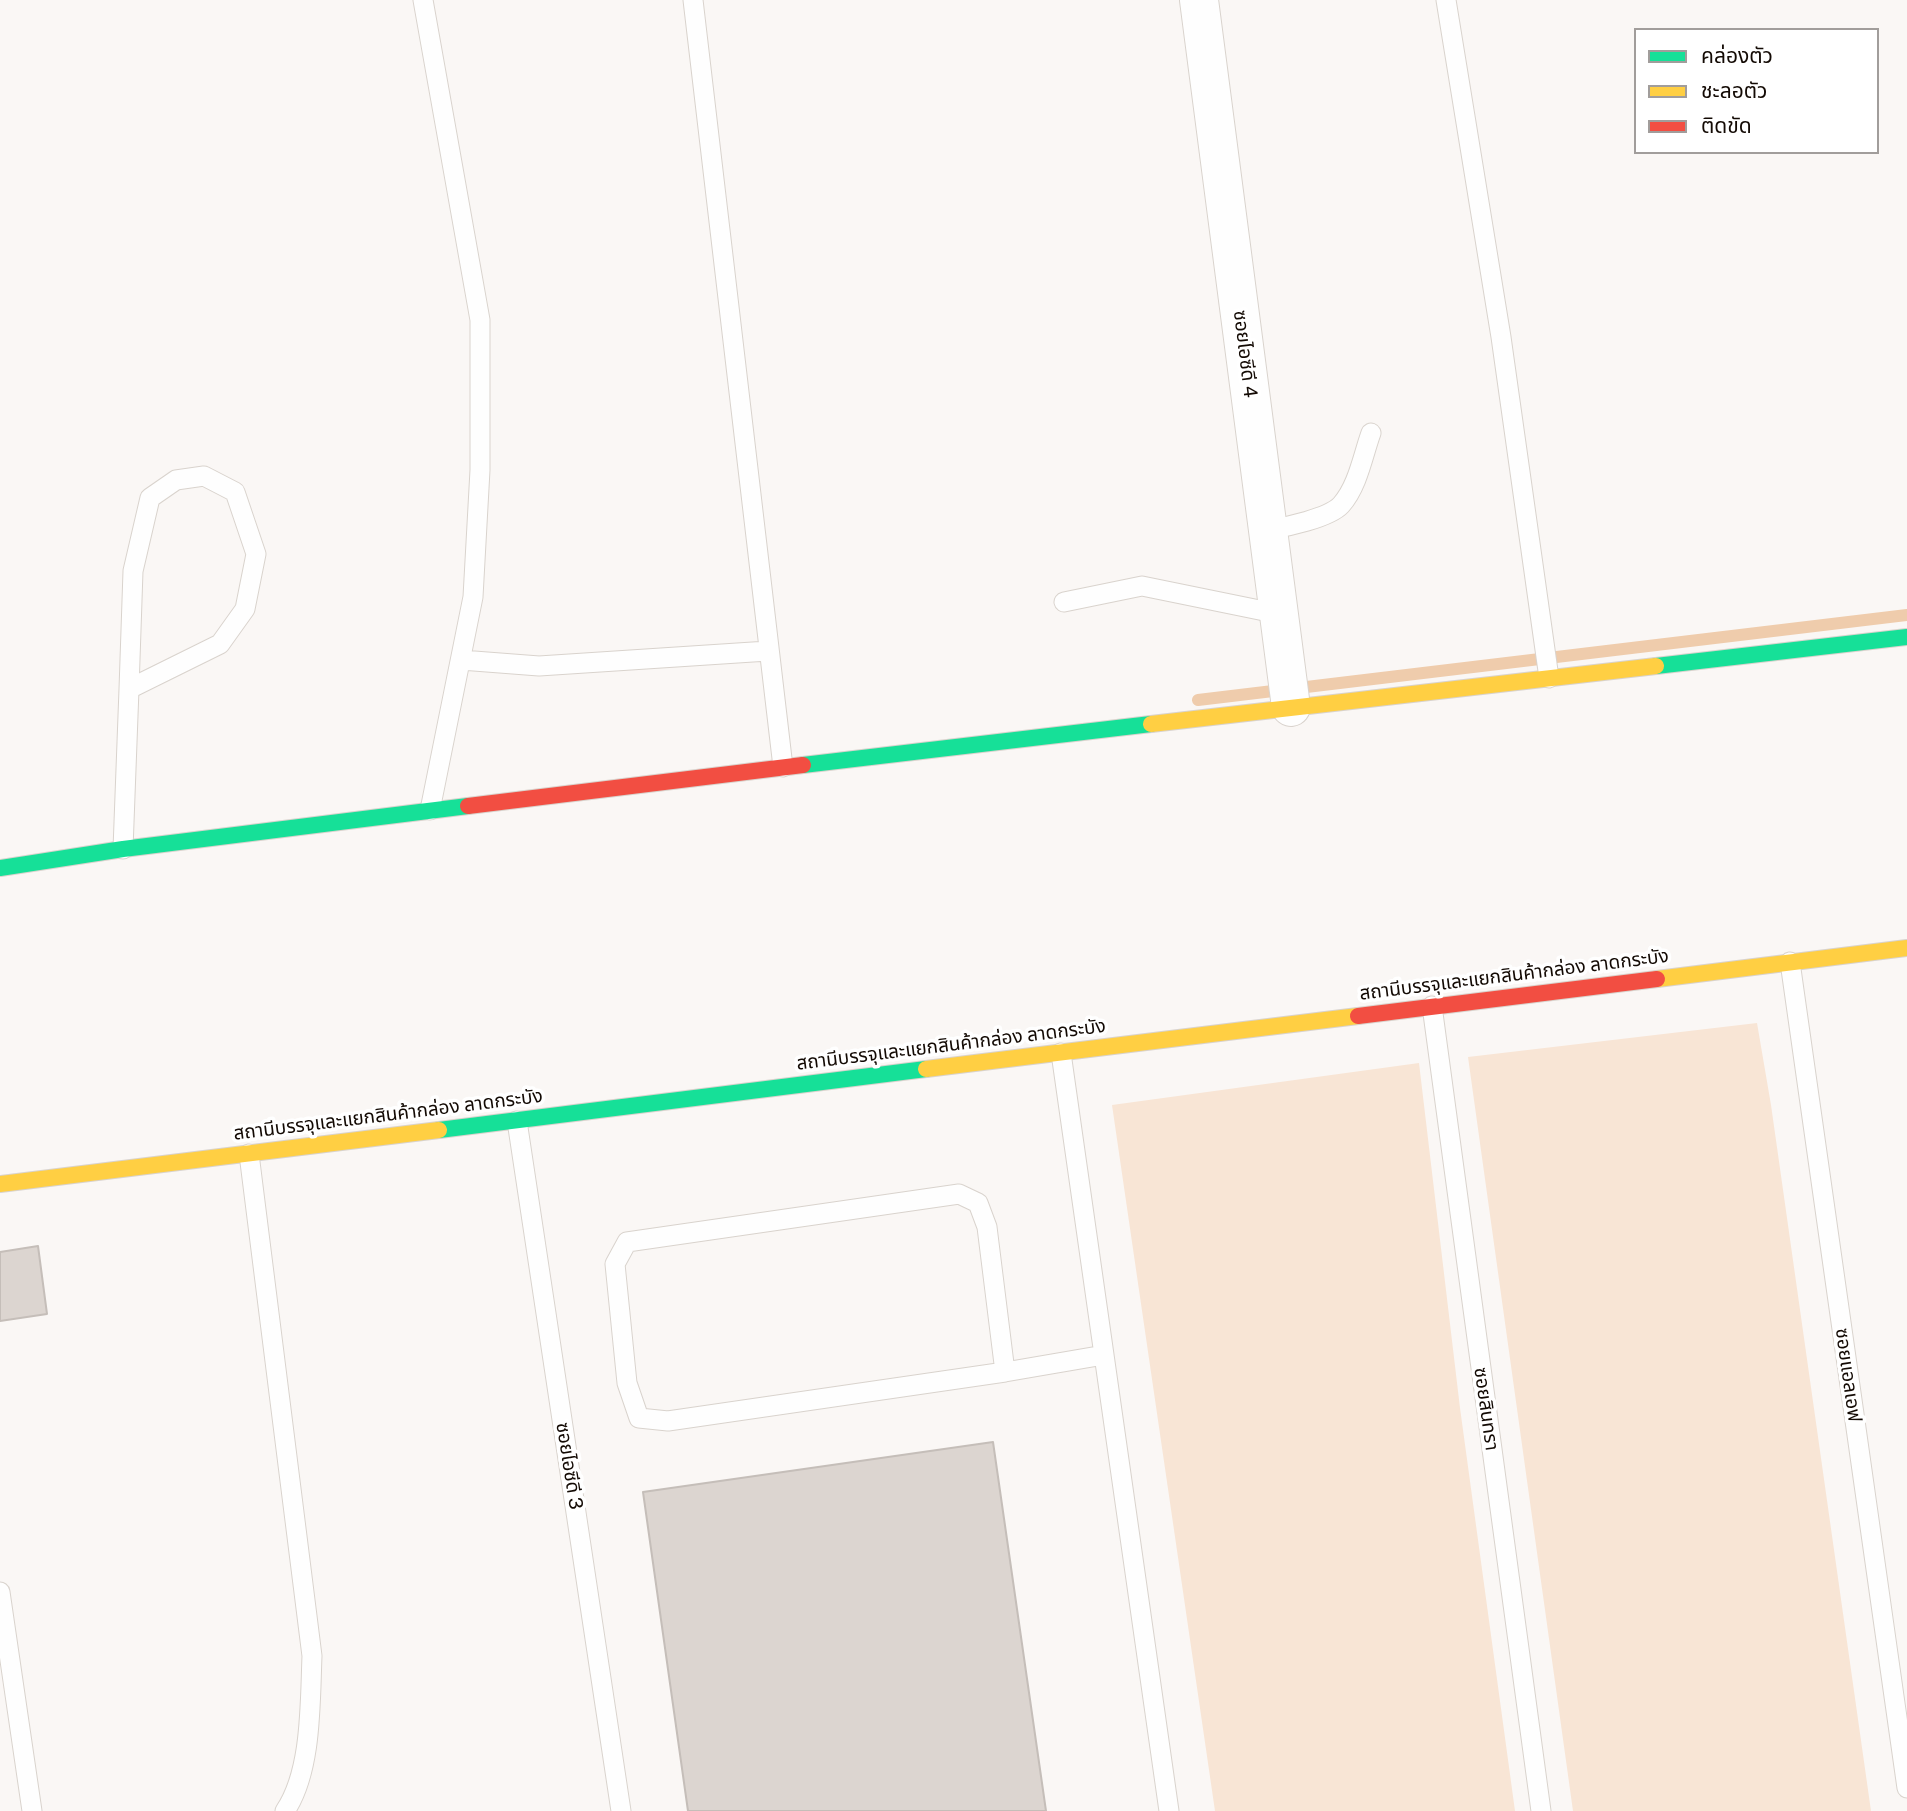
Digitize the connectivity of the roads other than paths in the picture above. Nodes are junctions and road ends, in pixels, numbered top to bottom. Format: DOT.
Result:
graph roads {
  1 [pos="423,0"];
  2 [pos="693,0"];
  3 [pos="1199,0"];
  4 [pos="1446,0"];
  5 [pos="1371,432"];
  6 [pos="1268,530"];
  7 [pos="1064,602"];
  8 [pos="1279,614"];
  9 [pos="1907,637"];
  10 [pos="768,651"];
  11 [pos="461,660"];
  12 [pos="1549,678"];
  13 [pos="129,689"];
  14 [pos="1291,707"];
  15 [pos="783,767"];
  16 [pos="430,810"];
  17 [pos="123,849"];
  18 [pos="0,868"];
  19 [pos="1907,947"];
  20 [pos="1790,962"];
  21 [pos="1432,1006"];
  22 [pos="1061,1053"];
  23 [pos="517,1121"];
  24 [pos="248,1154"];
  25 [pos="0,1184"];
  26 [pos="1104,1355"];
  27 [pos="1005,1373"];
  28 [pos="0,1592"];
  29 [pos="1907,1788"];
  30 [pos="32,1811"];
  31 [pos="285,1811"];
  32 [pos="621,1811"];
  33 [pos="1169,1811"];
  34 [pos="1541,1811"];
  1 -- 11 [label="lane"];
  2 -- 10 [label="lane"];
  3 -- 6 [label="street, ซอยไอซีดี 4"];
  4 -- 12 [label="lane"];
  5 -- 6 [label="lane"];
  6 -- 8 [label="street, ซอยไอซีดี 4"];
  7 -- 8 [label="lane"];
  8 -- 14 [label="street, ซอยไอซีดี 4"];
  9 -- 12 [label="street"];
  10 -- 11 [label="lane"];
  10 -- 15 [label="lane"];
  11 -- 16 [label="lane"];
  12 -- 14 [label="street"];
  13 -- 13 [label="lane"];
  13 -- 17 [label="lane"];
  14 -- 15 [label="street"];
  15 -- 16 [label="street"];
  16 -- 17 [label="street"];
  17 -- 18 [label="street"];
  19 -- 20 [label="street, สถานีบรรจุและแยกสินค้ากล่อง ลาดกระบัง"];
  20 -- 21 [label="street, สถานีบรรจุและแยกสินค้ากล่อง ลาดกระบัง"];
  20 -- 29 [label="lane, ซอยแอลเอฟ"];
  21 -- 22 [label="street, สถานีบรรจุและแยกสินค้ากล่อง ลาดกระบัง"];
  21 -- 34 [label="lane, ซอยสินทรา"];
  22 -- 23 [label="street, สถานีบรรจุและแยกสินค้ากล่อง ลาดกระบัง"];
  22 -- 26 [label="lane"];
  23 -- 24 [label="street, สถานีบรรจุและแยกสินค้ากล่อง ลาดกระบัง"];
  23 -- 32 [label="lane, ซอยไอซีดี 3"];
  24 -- 25 [label="street, สถานีบรรจุและแยกสินค้ากล่อง ลาดกระบัง"];
  24 -- 31 [label="lane"];
  26 -- 27 [label="lane"];
  26 -- 33 [label="lane"];
  27 -- 27 [label="lane"];
  28 -- 30 [label="lane"];
}
